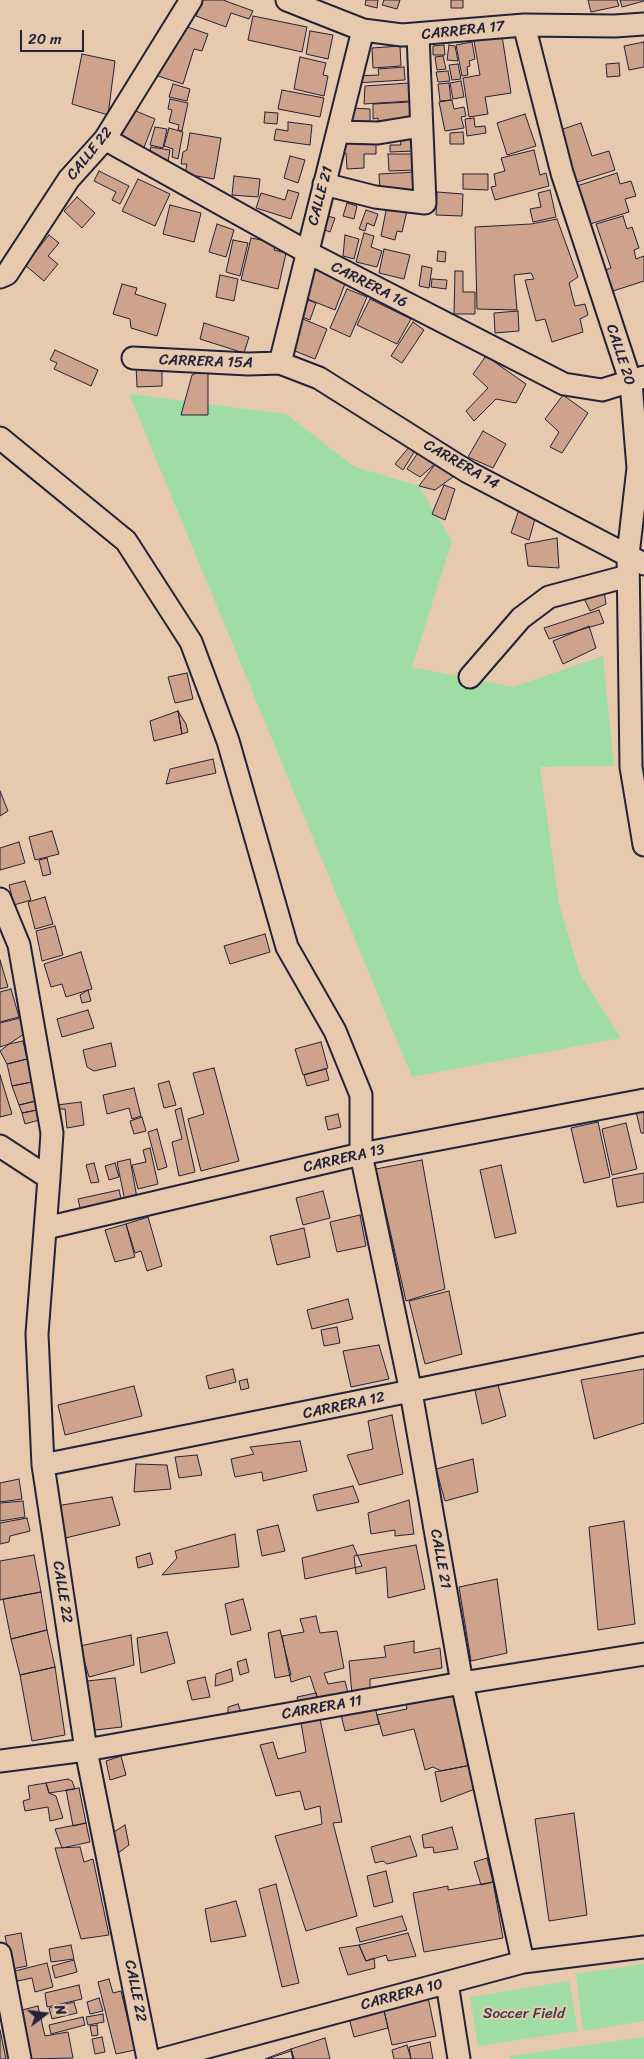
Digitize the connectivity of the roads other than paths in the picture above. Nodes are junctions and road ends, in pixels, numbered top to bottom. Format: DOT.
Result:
graph roads {
  1 [pos="191,0"];
  2 [pos="287,0"];
  3 [pos="524,24"];
  4 [pos="644,24"];
  5 [pos="363,30"];
  6 [pos="418,35"];
  7 [pos="421,126"];
  8 [pos="339,132"];
  9 [pos="105,139"];
  10 [pos="324,184"];
  11 [pos="307,252"];
  12 [pos="0,278"];
  13 [pos="133,358"];
  14 [pos="280,363"];
  15 [pos="637,380"];
  16 [pos="0,438"];
  17 [pos="633,565"];
  18 [pos="470,677"];
  19 [pos="644,845"];
  20 [pos="0,899"];
  21 [pos="644,1100"];
  22 [pos="0,1146"];
  23 [pos="360,1154"];
  24 [pos="49,1178"];
  25 [pos="46,1228"];
  26 [pos="644,1344"];
  27 [pos="411,1392"];
  28 [pos="43,1465"];
  29 [pos="644,1654"];
  30 [pos="462,1683"];
  31 [pos="86,1750"];
  32 [pos="0,1761"];
  33 [pos="644,1947"];
  34 [pos="0,1954"];
  35 [pos="523,1962"];
  36 [pos="447,1983"];
  37 [pos="20,2059"];
  38 [pos="148,2059"];
  39 [pos="163,2059"];
  40 [pos="459,2059"];
  1 -- 9 [label="street, CALLE 22"];
  2 -- 5 [label="street, CARRERA 17"];
  3 -- 4 [label="street, CARRERA 17"];
  3 -- 6 [label="street, CARRERA 17"];
  3 -- 15 [label="street, CALLE 20"];
  5 -- 6 [label="street, CARRERA 17"];
  5 -- 8 [label="street, CALLE 21"];
  6 -- 7 [label="street"];
  7 -- 8 [label="street"];
  7 -- 10 [label="street"];
  8 -- 10 [label="street, CALLE 21"];
  9 -- 11 [label="street, CARRERA 16"];
  9 -- 12 [label="street, CALLE 22"];
  10 -- 11 [label="street, CALLE 21"];
  11 -- 14 [label="street, CALLE 21"];
  11 -- 15 [label="street, CARRERA 16"];
  13 -- 14 [label="street, CARRERA 15A"];
  14 -- 17 [label="street, CARRERA 14"];
  15 -- 17 [label="street, CALLE 20"];
  16 -- 23 [label="street, CALLE 21"];
  17 -- 18 [label="street"];
  17 -- 19 [label="street, CALLE 20"];
  20 -- 24 [label="street, CALLE 22"];
  21 -- 23 [label="street, CARRERA 13"];
  22 -- 24 [label="street"];
  23 -- 25 [label="street, CARRERA 13"];
  23 -- 27 [label="street, CALLE 21"];
  24 -- 25 [label="street, CALLE 22"];
  25 -- 28 [label="street, CALLE 22"];
  26 -- 27 [label="street, CARRERA 12"];
  27 -- 28 [label="street, CARRERA 12"];
  27 -- 30 [label="street, CALLE 21"];
  28 -- 31 [label="street, CALLE 22"];
  29 -- 30 [label="street, CARRERA 11"];
  30 -- 31 [label="street, CARRERA 11"];
  30 -- 35 [label="street, CALLE 21"];
  31 -- 32 [label="street, CARRERA 11"];
  31 -- 38 [label="street, CALLE 22"];
  33 -- 35 [label="street, CARRERA 10"];
  34 -- 37 [label="street"];
  35 -- 36 [label="street, CARRERA 10"];
  36 -- 39 [label="street, CARRERA 10"];
  36 -- 40 [label="street"];
}
